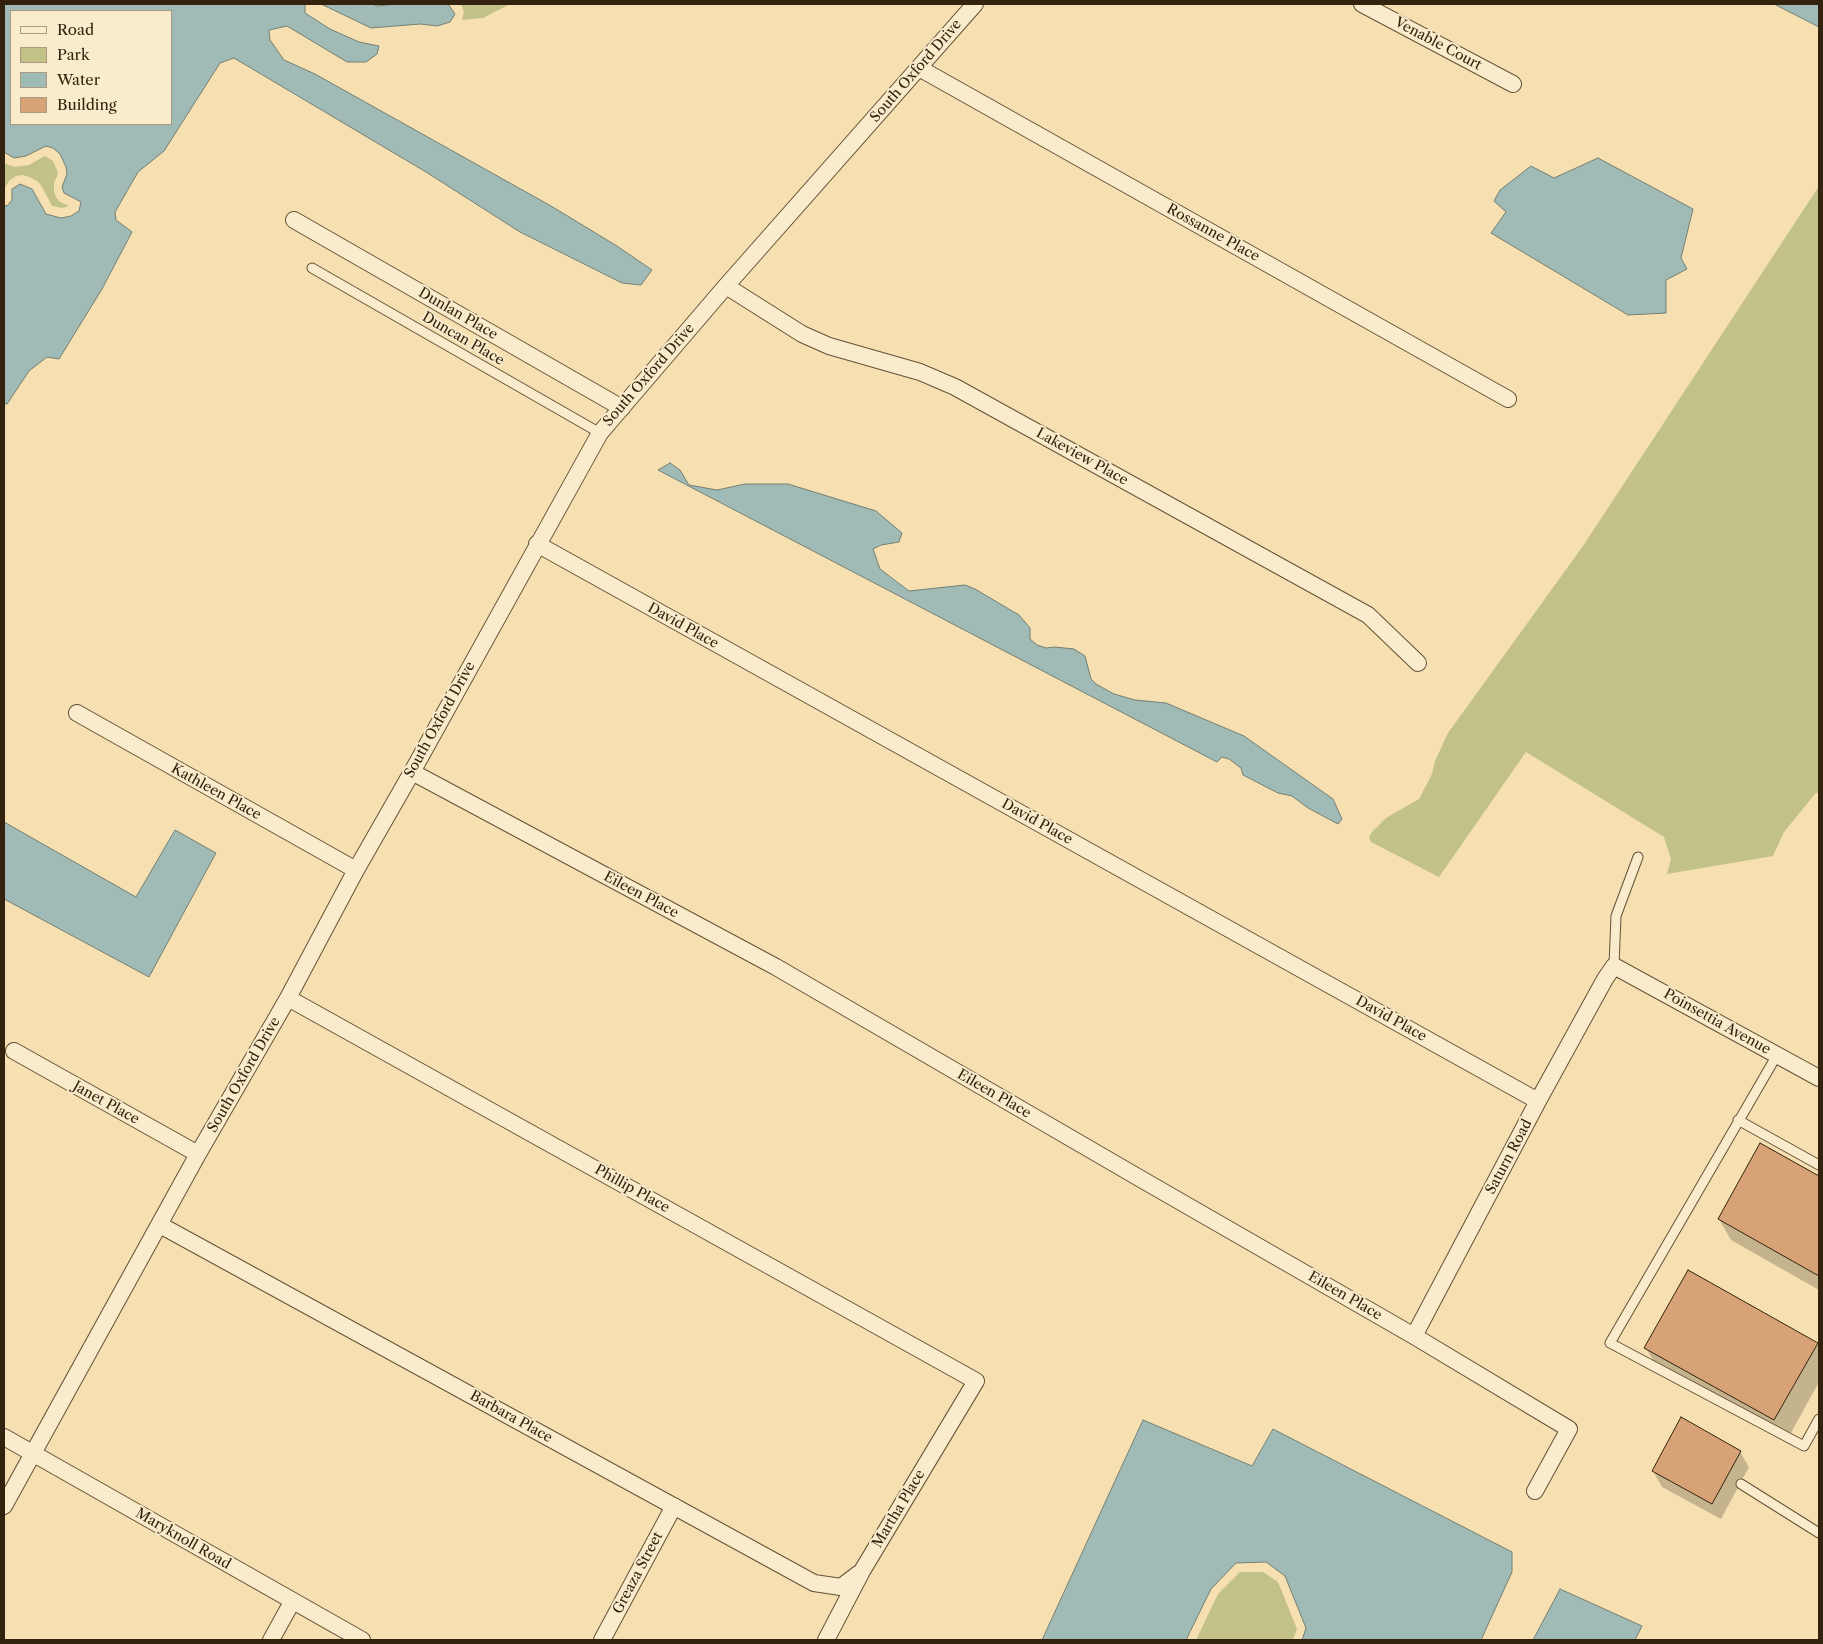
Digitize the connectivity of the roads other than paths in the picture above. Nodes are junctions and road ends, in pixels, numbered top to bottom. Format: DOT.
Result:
graph roads {
  1 [pos="975,4"];
  2 [pos="1362,4"];
  3 [pos="919,68"];
  4 [pos="1513,84"];
  5 [pos="294,220"];
  6 [pos="312,268"];
  7 [pos="726,286"];
  8 [pos="1508,400"];
  9 [pos="622,408"];
  10 [pos="600,433"];
  11 [pos="537,544"];
  12 [pos="1418,663"];
  13 [pos="77,714"];
  14 [pos="412,772"];
  15 [pos="1638,857"];
  16 [pos="356,870"];
  17 [pos="1610,973"];
  18 [pos="288,998"];
  19 [pos="14,1051"];
  20 [pos="1777,1055"];
  21 [pos="1819,1078"];
  22 [pos="1538,1101"];
  23 [pos="1738,1120"];
  24 [pos="198,1154"];
  25 [pos="1819,1165"];
  26 [pos="160,1224"];
  27 [pos="1414,1336"];
  28 [pos="976,1381"];
  29 [pos="1819,1419"];
  30 [pos="4,1437"];
  31 [pos="33,1453"];
  32 [pos="1741,1484"];
  33 [pos="1535,1491"];
  34 [pos="4,1506"];
  35 [pos="674,1506"];
  36 [pos="1819,1533"];
  37 [pos="862,1571"];
  38 [pos="292,1602"];
  39 [pos="271,1640"];
  40 [pos="362,1640"];
  41 [pos="602,1640"];
  42 [pos="826,1640"];
  1 -- 3 [label="street, South Oxford Drive"];
  2 -- 4 [label="street, Venable Court"];
  3 -- 7 [label="street, South Oxford Drive"];
  3 -- 8 [label="street, Rossanne Place"];
  5 -- 9 [label="street, Dunlan Place"];
  6 -- 10 [label="lane, Duncan Place"];
  7 -- 9 [label="street, South Oxford Drive"];
  7 -- 12 [label="street, Lakeview Place"];
  9 -- 10 [label="street, South Oxford Drive"];
  10 -- 11 [label="street, South Oxford Drive"];
  11 -- 14 [label="street, South Oxford Drive"];
  11 -- 22 [label="street, David Place"];
  13 -- 16 [label="street, Kathleen Place"];
  14 -- 16 [label="street, South Oxford Drive"];
  14 -- 27 [label="street, Eileen Place"];
  15 -- 17 [label="lane"];
  16 -- 18 [label="street, South Oxford Drive"];
  17 -- 20 [label="street, Poinsettia Avenue"];
  17 -- 22 [label="street, Saturn Road"];
  18 -- 24 [label="street, South Oxford Drive"];
  18 -- 28 [label="street, Phillip Place"];
  19 -- 24 [label="street, Janet Place"];
  20 -- 21 [label="street, Poinsettia Avenue"];
  20 -- 23 [label="lane"];
  22 -- 27 [label="street, Saturn Road"];
  23 -- 25 [label="lane"];
  23 -- 29 [label="lane"];
  24 -- 26 [label="street, South Oxford Drive"];
  26 -- 31 [label="street, South Oxford Drive"];
  26 -- 35 [label="street, Barbara Place"];
  27 -- 33 [label="street, Eileen Place"];
  28 -- 37 [label="street, Martha Place"];
  30 -- 31 [label="street, Maryknoll Road"];
  31 -- 34 [label="street, South Oxford Drive"];
  31 -- 38 [label="street, Maryknoll Road"];
  32 -- 36 [label="lane"];
  35 -- 37 [label="street, Barbara Place"];
  35 -- 41 [label="street, Greaza Street"];
  37 -- 42 [label="street, Martha Place"];
  38 -- 39 [label="street"];
  38 -- 40 [label="street, Maryknoll Road"];
}
